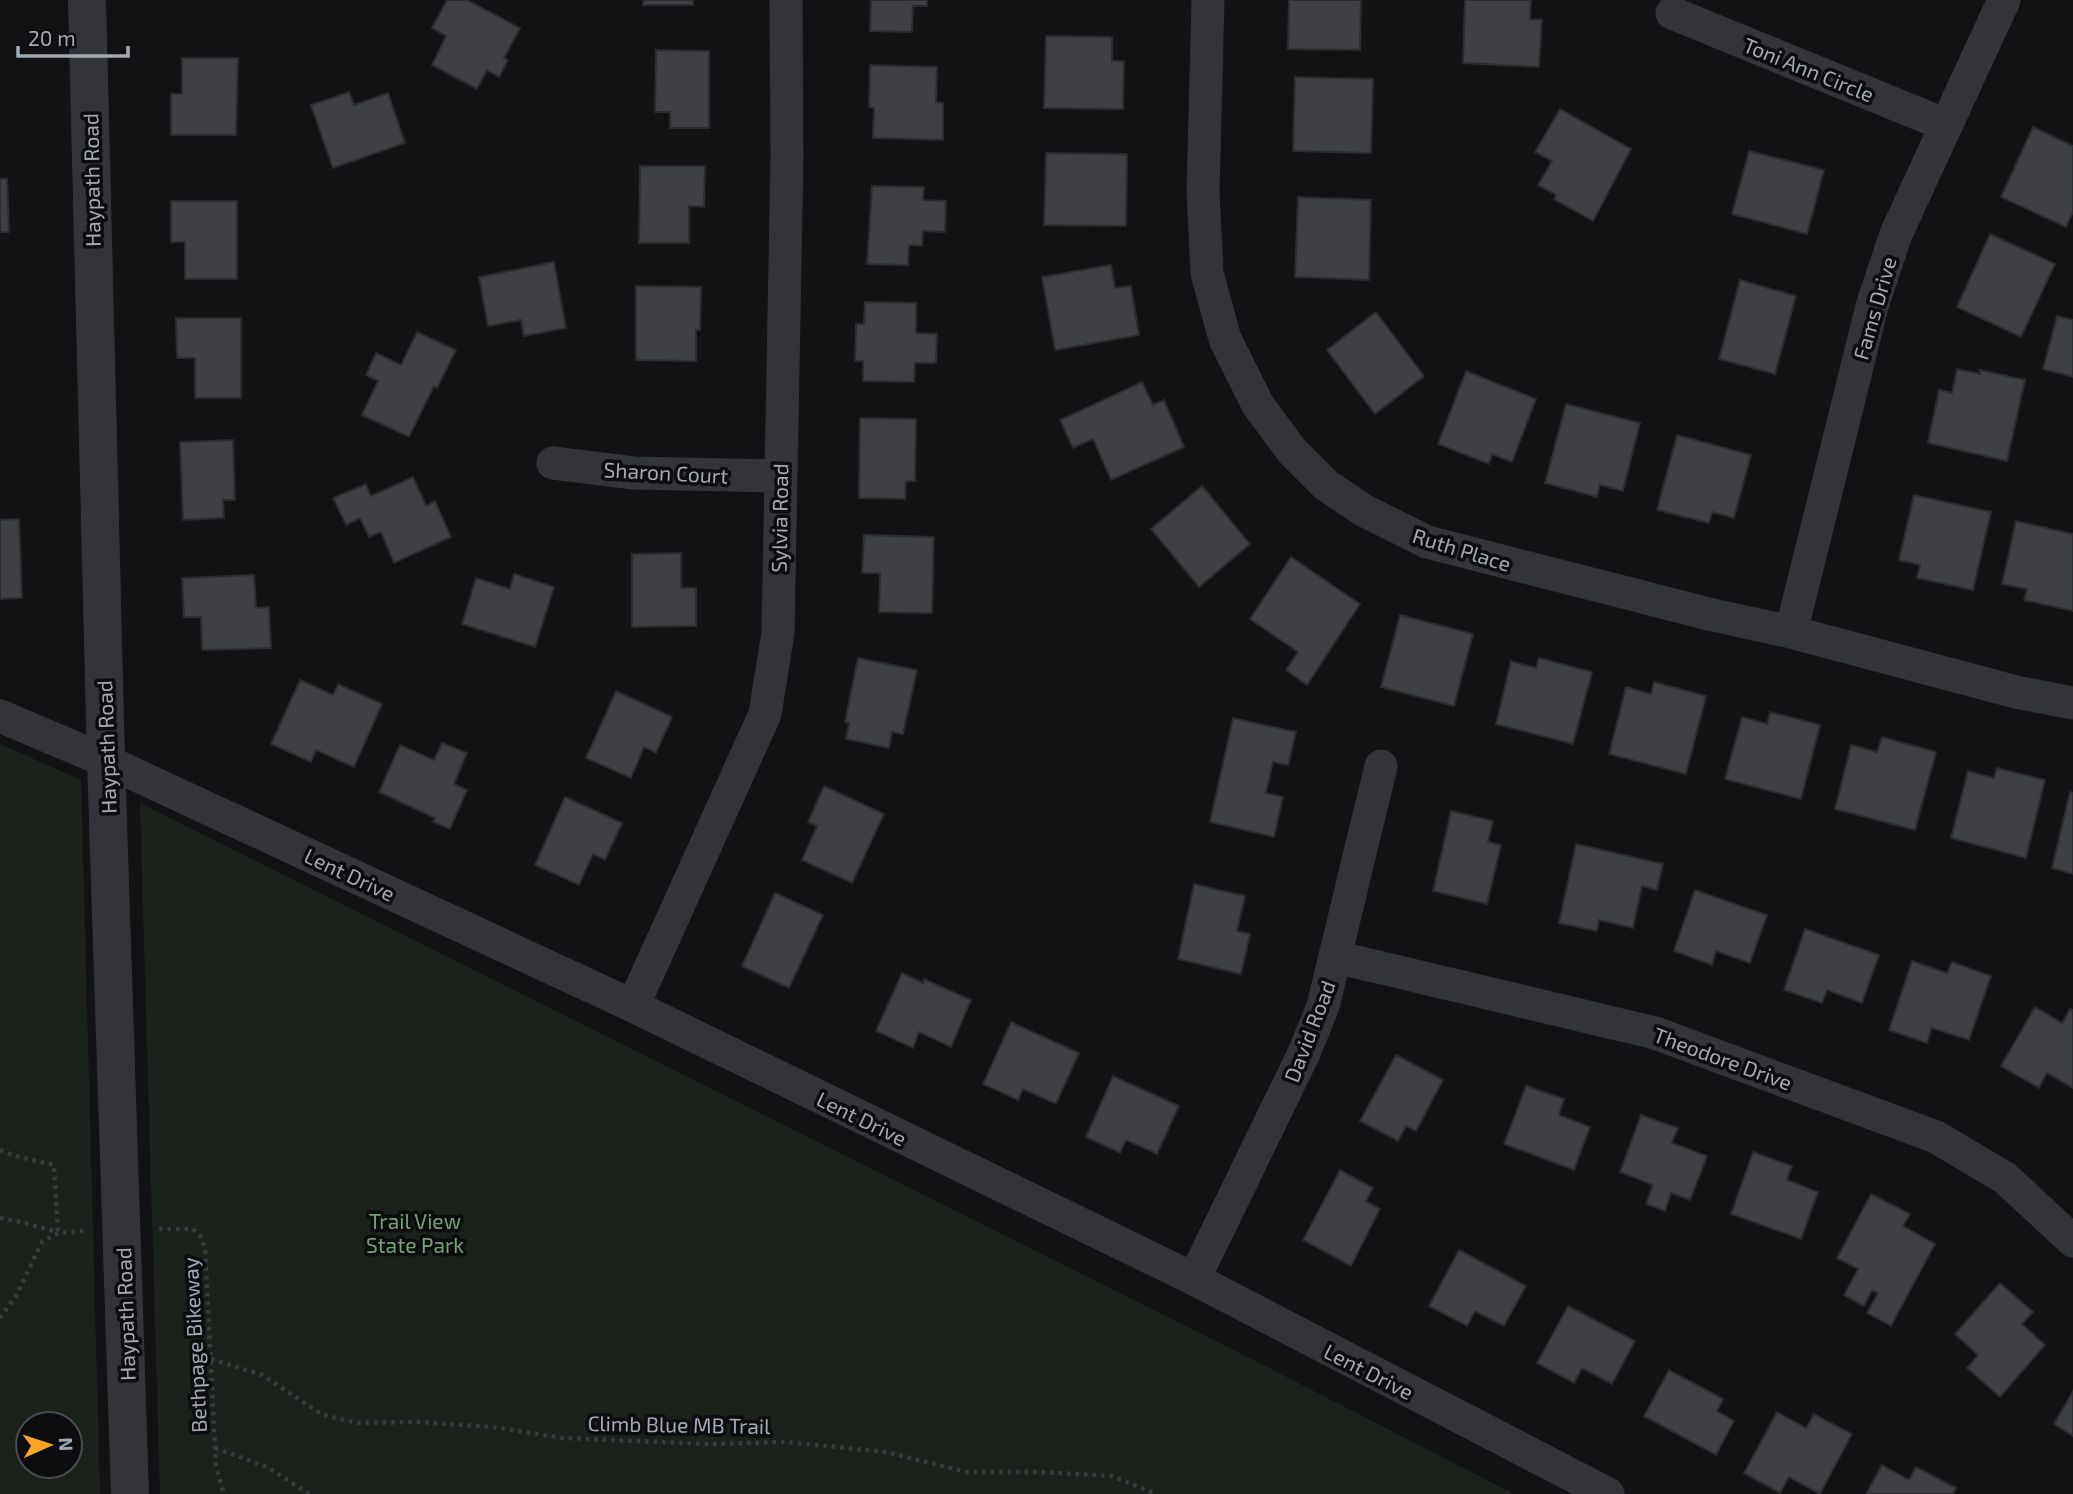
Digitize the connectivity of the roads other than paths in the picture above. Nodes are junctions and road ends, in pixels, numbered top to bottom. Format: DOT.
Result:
graph roads {
  1 [pos="87,0"];
  2 [pos="786,0"];
  3 [pos="1208,0"];
  4 [pos="2004,0"];
  5 [pos="1672,13"];
  6 [pos="1946,125"];
  7 [pos="553,463"];
  8 [pos="779,476"];
  9 [pos="1791,632"];
  10 [pos="2073,703"];
  11 [pos="0,716"];
  12 [pos="106,761"];
  13 [pos="1381,766"];
  14 [pos="1336,957"];
  15 [pos="633,1006"];
  16 [pos="2073,1241"];
  17 [pos="1194,1279"];
  18 [pos="130,1494"];
  19 [pos="1608,1494"];
  1 -- 12 [label="street, Haypath Road"];
  2 -- 8 [label="street, Sylvia Road"];
  3 -- 9 [label="street, Ruth Place"];
  4 -- 6 [label="street, Fams Drive"];
  5 -- 6 [label="street, Toni Ann Circle"];
  6 -- 9 [label="street, Fams Drive"];
  7 -- 8 [label="street, Sharon Court"];
  8 -- 15 [label="street, Sylvia Road"];
  9 -- 10 [label="street, Ruth Place"];
  11 -- 12 [label="street, Lent Drive"];
  12 -- 15 [label="street, Lent Drive"];
  12 -- 18 [label="street, Haypath Road"];
  13 -- 14 [label="street, David Road"];
  14 -- 16 [label="street, Theodore Drive"];
  14 -- 17 [label="street, David Road"];
  15 -- 17 [label="street, Lent Drive"];
  17 -- 19 [label="street, Lent Drive"];
}
